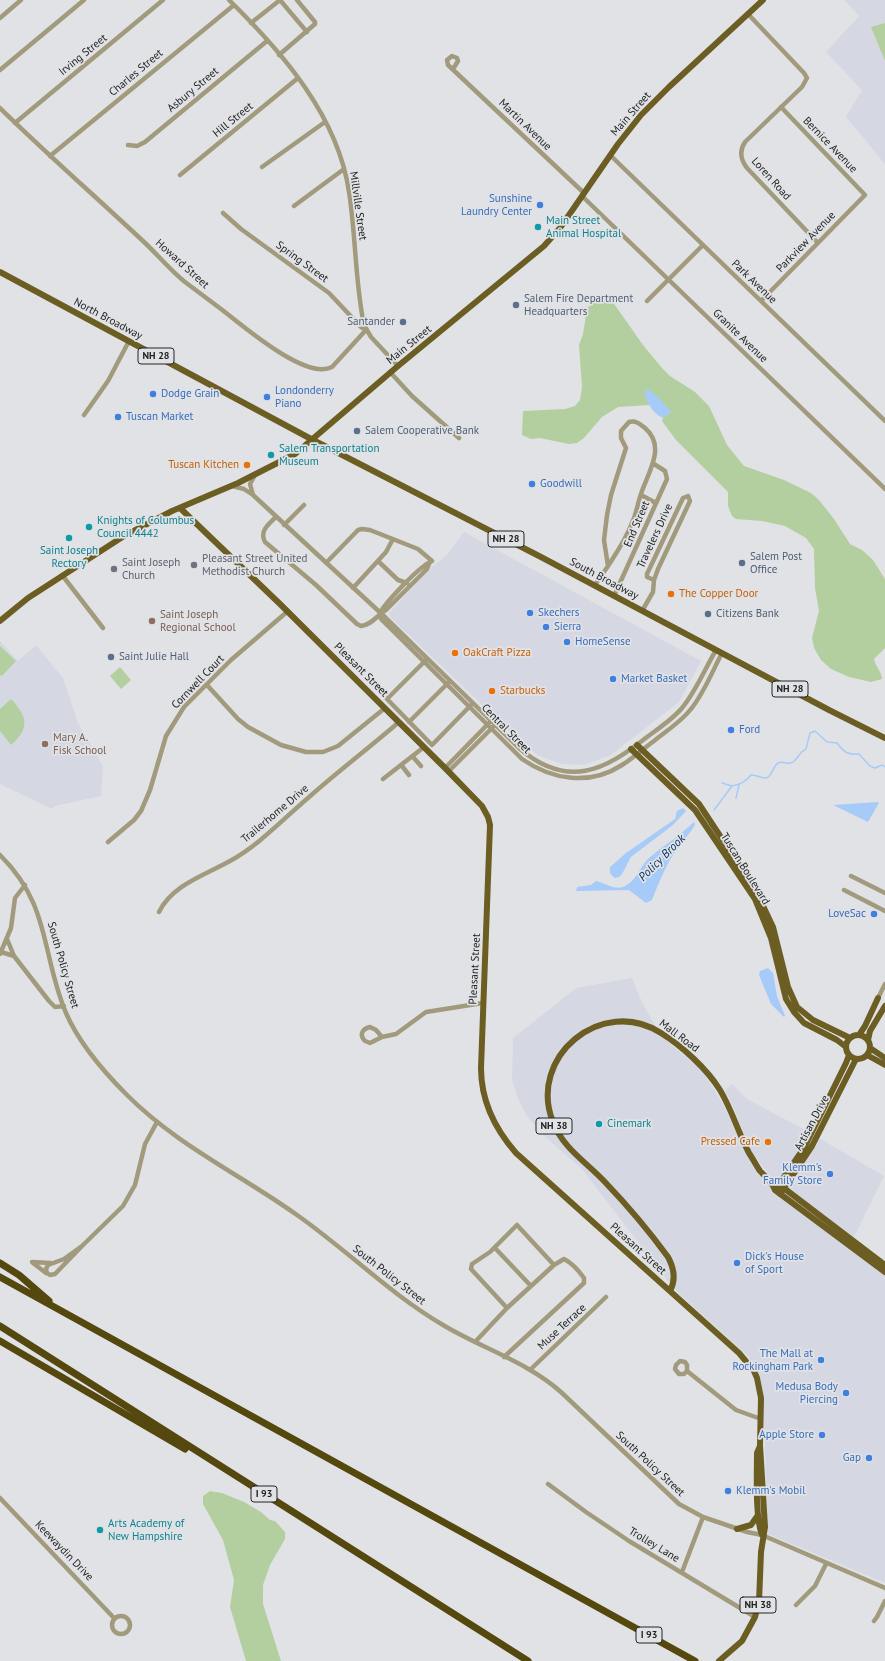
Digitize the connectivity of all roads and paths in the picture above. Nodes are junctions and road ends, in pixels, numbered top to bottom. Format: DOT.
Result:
graph roads {
  1 [pos="21,0"];
  2 [pos="84,0"];
  3 [pos="163,0"];
  4 [pos="229,0"];
  5 [pos="280,0"];
  6 [pos="297,0"];
  7 [pos="763,0"];
  8 [pos="234,4"];
  9 [pos="748,14"];
  10 [pos="0,18"];
  11 [pos="251,24"];
  12 [pos="308,32"];
  13 [pos="267,41"];
  14 [pos="279,55"];
  15 [pos="453,69"];
  16 [pos="0,70"];
  17 [pos="298,78"];
  18 [pos="781,107"];
  19 [pos="0,108"];
  20 [pos="325,122"];
  21 [pos="15,123"];
  22 [pos="128,145"];
  23 [pos="50,156"];
  24 [pos="610,156"];
  25 [pos="262,167"];
  26 [pos="344,169"];
  27 [pos="180,175"];
  28 [pos="583,194"];
  29 [pos="865,195"];
  30 [pos="294,206"];
  31 [pos="223,213"];
  32 [pos="818,243"];
  33 [pos="703,245"];
  34 [pos="0,272"];
  35 [pos="669,279"];
  36 [pos="647,301"];
  37 [pos="761,301"];
  38 [pos="366,330"];
  39 [pos="129,341"];
  40 [pos="398,366"];
  41 [pos="390,372"];
  42 [pos="84,415"];
  43 [pos="885,420"];
  44 [pos="459,438"];
  45 [pos="313,440"];
  46 [pos="654,464"];
  47 [pos="255,474"];
  48 [pos="230,486"];
  49 [pos="885,489"];
  50 [pos="253,495"];
  51 [pos="640,495"];
  52 [pos="656,503"];
  53 [pos="304,505"];
  54 [pos="180,508"];
  55 [pos="276,517"];
  56 [pos="284,525"];
  57 [pos="393,539"];
  58 [pos="378,561"];
  59 [pos="430,562"];
  60 [pos="326,564"];
  61 [pos="608,566"];
  62 [pos="62,575"];
  63 [pos="398,580"];
  64 [pos="654,580"];
  65 [pos="406,583"];
  66 [pos="595,585"];
  67 [pos="353,588"];
  68 [pos="401,588"];
  69 [pos="614,596"];
  70 [pos="288,611"];
  71 [pos="642,611"];
  72 [pos="380,614"];
  73 [pos="1,619"];
  74 [pos="103,628"];
  75 [pos="719,652"];
  76 [pos="426,660"];
  77 [pos="449,682"];
  78 [pos="207,685"];
  79 [pos="471,705"];
  80 [pos="385,708"];
  81 [pos="399,722"];
  82 [pos="409,722"];
  83 [pos="488,725"];
  84 [pos="493,725"];
  85 [pos="885,738"];
  86 [pos="637,745"];
  87 [pos="424,747"];
  88 [pos="631,749"];
  89 [pos="642,750"];
  90 [pos="636,755"];
  91 [pos="413,757"];
  92 [pos="402,766"];
  93 [pos="421,766"];
  94 [pos="447,769"];
  95 [pos="409,775"];
  96 [pos="383,779"];
  97 [pos="108,842"];
  98 [pos="0,855"];
  99 [pos="851,876"];
  100 [pos="25,885"];
  101 [pos="844,890"];
  102 [pos="885,893"];
  103 [pos="885,911"];
  104 [pos="159,912"];
  105 [pos="7,939"];
  106 [pos="0,953"];
  107 [pos="14,956"];
  108 [pos="885,984"];
  109 [pos="878,998"];
  110 [pos="483,1003"];
  111 [pos="64,1006"];
  112 [pos="885,1006"];
  113 [pos="858,1035"];
  114 [pos="382,1037"];
  115 [pos="850,1038"];
  116 [pos="868,1040"];
  117 [pos="846,1047"];
  118 [pos="870,1048"];
  119 [pos="848,1055"];
  120 [pos="867,1055"];
  121 [pos="885,1058"];
  122 [pos="856,1059"];
  123 [pos="885,1065"];
  124 [pos="157,1122"];
  125 [pos="778,1188"];
  126 [pos="82,1246"];
  127 [pos="495,1248"];
  128 [pos="0,1263"];
  129 [pos="52,1264"];
  130 [pos="554,1265"];
  131 [pos="885,1265"];
  132 [pos="885,1272"];
  133 [pos="47,1273"];
  134 [pos="0,1277"];
  135 [pos="531,1286"];
  136 [pos="670,1291"];
  137 [pos="606,1298"];
  138 [pos="507,1308"];
  139 [pos="58,1309"];
  140 [pos="0,1326"];
  141 [pos="0,1341"];
  142 [pos="475,1342"];
  143 [pos="504,1357"];
  144 [pos="530,1370"];
  145 [pos="687,1371"];
  146 [pos="761,1419"];
  147 [pos="760,1445"];
  148 [pos="548,1484"];
  149 [pos="249,1485"];
  150 [pos="0,1498"];
  151 [pos="758,1513"];
  152 [pos="703,1517"];
  153 [pos="737,1529"];
  154 [pos="762,1536"];
  155 [pos="826,1564"];
  156 [pos="682,1572"];
  157 [pos="885,1588"];
  158 [pos="885,1601"];
  159 [pos="796,1605"];
  160 [pos="755,1617"];
  161 [pos="114,1618"];
  162 [pos="874,1621"];
  163 [pos="528,1661"];
  164 [pos="695,1661"];
  165 [pos="719,1661"];
  1 -- 10 [label="street"];
  2 -- 16 [label="street"];
  3 -- 21 [label="street, Irving Street"];
  4 -- 8 [label="street, Millville Street"];
  5 -- 11 [label="street"];
  5 -- 12 [label="street"];
  6 -- 12 [label="street"];
  7 -- 9 [label="main road, Main Street"];
  8 -- 11 [label="street, Millville Street"];
  8 -- 23 [label="street, Charles Street"];
  9 -- 18 [label="street"];
  9 -- 24 [label="main road, Main Street"];
  11 -- 13 [label="street, Millville Street"];
  12 -- 14 [label="street"];
  13 -- 14 [label="street, Millville Street"];
  13 -- 22 [label="street, Asbury Street"];
  14 -- 17 [label="street, Millville Street"];
  15 -- 28 [label="street, Martin Avenue"];
  17 -- 20 [label="street, Millville Street"];
  17 -- 27 [label="street, Hill Street"];
  18 -- 29 [label="street, Bernice Avenue"];
  18 -- 32 [label="street, Loren Road"];
  19 -- 21 [label="street, Howard Street"];
  20 -- 25 [label="street"];
  20 -- 26 [label="street, Millville Street"];
  21 -- 23 [label="street, Howard Street"];
  23 -- 38 [label="street, Howard Street"];
  24 -- 28 [label="main road, Main Street"];
  24 -- 33 [label="street, Park Avenue"];
  26 -- 30 [label="street"];
  26 -- 38 [label="street, Millville Street"];
  28 -- 35 [label="street, Granite Avenue"];
  28 -- 40 [label="main road, Main Street"];
  29 -- 32 [label="street, Parkview Avenue"];
  31 -- 38 [label="street, Spring Street"];
  32 -- 37 [label="street, Parkview Avenue"];
  33 -- 35 [label="street"];
  33 -- 37 [label="street, Park Avenue"];
  34 -- 39 [label="main road, North Broadway / NH 28"];
  35 -- 36 [label="street"];
  35 -- 49 [label="street, Granite Avenue"];
  37 -- 43 [label="street, Park Avenue"];
  38 -- 40 [label="street, Millville Street"];
  39 -- 42 [label="street"];
  39 -- 45 [label="main road, North Broadway / NH 28"];
  40 -- 41 [label="main road, Main Street"];
  41 -- 44 [label="street"];
  41 -- 45 [label="main road, Main Street"];
  45 -- 47 [label="main road, Main Street"];
  45 -- 66 [label="main road, South Broadway / NH 28"];
  46 -- 51 [label="street"];
  46 -- 52 [label="street, End Street"];
  46 -- 61 [label="street"];
  47 -- 48 [label="main road, Main Street"];
  47 -- 50 [label="street"];
  48 -- 50 [label="street, Central Street"];
  48 -- 54 [label="main road, Main Street"];
  50 -- 55 [label="street, Central Street"];
  51 -- 52 [label="street"];
  51 -- 61 [label="street"];
  52 -- 69 [label="street, End Street"];
  53 -- 56 [label="street"];
  54 -- 62 [label="main road, Main Street"];
  54 -- 70 [label="main road, Pleasant Street"];
  55 -- 56 [label="street, Central Street"];
  55 -- 72 [label="street"];
  56 -- 60 [label="street, Central Street"];
  57 -- 58 [label="street"];
  57 -- 59 [label="street"];
  57 -- 60 [label="street"];
  58 -- 63 [label="street"];
  58 -- 67 [label="street"];
  59 -- 65 [label="street"];
  59 -- 72 [label="street"];
  60 -- 67 [label="street, Central Street"];
  61 -- 66 [label="street"];
  62 -- 73 [label="main road, Main Street"];
  62 -- 74 [label="street"];
  63 -- 65 [label="street"];
  63 -- 68 [label="street"];
  64 -- 64 [label="street, Travelers Drive"];
  64 -- 71 [label="street, Travelers Drive"];
  65 -- 68 [label="street"];
  66 -- 69 [label="main road, South Broadway / NH 28"];
  67 -- 72 [label="street, Central Street"];
  68 -- 72 [label="street"];
  69 -- 71 [label="main road, South Broadway / NH 28"];
  70 -- 78 [label="street, Cornwell Court"];
  70 -- 80 [label="main road, Pleasant Street"];
  71 -- 75 [label="main road, South Broadway / NH 28"];
  72 -- 76 [label="street, Central Street"];
  75 -- 85 [label="main road, South Broadway / NH 28"];
  75 -- 86 [label="street, Central Street"];
  75 -- 89 [label="street, Central Street"];
  76 -- 77 [label="street, Central Street"];
  76 -- 82 [label="street"];
  77 -- 79 [label="street, Central Street"];
  77 -- 82 [label="street"];
  78 -- 80 [label="street"];
  78 -- 97 [label="street, Cornwell Court"];
  79 -- 82 [label="street"];
  79 -- 83 [label="street, Central Street"];
  79 -- 84 [label="street, Central Street"];
  80 -- 81 [label="main road, Pleasant Street"];
  81 -- 87 [label="main road, Pleasant Street"];
  81 -- 104 [label="street, Trailerhome Drive"];
  83 -- 84 [label="street"];
  83 -- 94 [label="street"];
  84 -- 88 [label="street, Central Street"];
  84 -- 90 [label="street, Central Street"];
  84 -- 94 [label="street"];
  86 -- 88 [label="street, Central Street"];
  86 -- 89 [label="main road, Tuscan Boulevard"];
  87 -- 91 [label="street"];
  87 -- 94 [label="main road, Pleasant Street"];
  88 -- 90 [label="main road, Tuscan Boulevard"];
  89 -- 90 [label="street, Central Street"];
  89 -- 115 [label="main road, Tuscan Boulevard"];
  90 -- 117 [label="main road, Tuscan Boulevard"];
  91 -- 92 [label="street"];
  91 -- 93 [label="street"];
  92 -- 95 [label="street"];
  92 -- 96 [label="street"];
  94 -- 110 [label="main road, Pleasant Street"];
  98 -- 100 [label="street, South Policy Street"];
  99 -- 102 [label="street"];
  100 -- 105 [label="street"];
  100 -- 111 [label="street, South Policy Street"];
  101 -- 103 [label="street"];
  105 -- 106 [label="street"];
  105 -- 107 [label="street"];
  106 -- 107 [label="street"];
  107 -- 111 [label="street"];
  108 -- 109 [label="street"];
  109 -- 113 [label="main road"];
  110 -- 114 [label="street"];
  110 -- 136 [label="main road, Pleasant Street"];
  111 -- 124 [label="street, South Policy Street"];
  112 -- 116 [label="main road"];
  113 -- 115 [label="main road"];
  113 -- 116 [label="main road"];
  115 -- 117 [label="main road"];
  116 -- 118 [label="main road"];
  117 -- 119 [label="main road"];
  118 -- 120 [label="main road"];
  118 -- 121 [label="main road"];
  119 -- 122 [label="main road"];
  119 -- 125 [label="main road, Artisan Drive"];
  120 -- 122 [label="main road"];
  120 -- 123 [label="main road"];
  122 -- 125 [label="main road, Artisan Drive"];
  124 -- 126 [label="street"];
  124 -- 142 [label="street, South Policy Street"];
  125 -- 131 [label="main road, Mall Road / NH 38"];
  125 -- 132 [label="main road, Mall Road / NH 38"];
  125 -- 136 [label="main road, Mall Road / NH 38"];
  126 -- 129 [label="street"];
  126 -- 133 [label="street"];
  127 -- 130 [label="street"];
  127 -- 135 [label="street"];
  127 -- 138 [label="street"];
  128 -- 139 [label="highway"];
  129 -- 133 [label="street"];
  129 -- 133 [label="street"];
  130 -- 135 [label="street"];
  130 -- 143 [label="street"];
  134 -- 139 [label="highway, I 93"];
  135 -- 138 [label="street"];
  136 -- 146 [label="main road, Pleasant Street / NH 38"];
  137 -- 144 [label="street, Muse Terrace"];
  138 -- 142 [label="street"];
  139 -- 164 [label="highway, I 93"];
  140 -- 149 [label="highway, I 93"];
  141 -- 149 [label="highway"];
  142 -- 143 [label="street, South Policy Street"];
  143 -- 144 [label="street, South Policy Street"];
  144 -- 152 [label="street, South Policy Street"];
  145 -- 146 [label="street"];
  146 -- 147 [label="main road, Pleasant Street / NH 38"];
  147 -- 151 [label="main road, Pleasant Street / NH 38"];
  147 -- 154 [label="main road, Pleasant Street / NH 38"];
  148 -- 156 [label="street, Trolley Lane"];
  149 -- 163 [label="highway, I 93"];
  150 -- 161 [label="street, Keewaydin Drive"];
  151 -- 153 [label="main road"];
  151 -- 154 [label="main road, Pleasant Street / NH 38"];
  152 -- 153 [label="street, South Policy Street"];
  152 -- 156 [label="street"];
  153 -- 154 [label="street, South Policy Street"];
  154 -- 155 [label="street, South Policy Street"];
  154 -- 160 [label="main road, NH 38"];
  155 -- 157 [label="street, South Policy Street"];
  155 -- 159 [label="street"];
  156 -- 160 [label="street, Trolley Lane"];
  158 -- 162 [label="street"];
  160 -- 165 [label="main road, NH 38"];
  161 -- 161 [label="street, Keewaydin Drive"];
}
